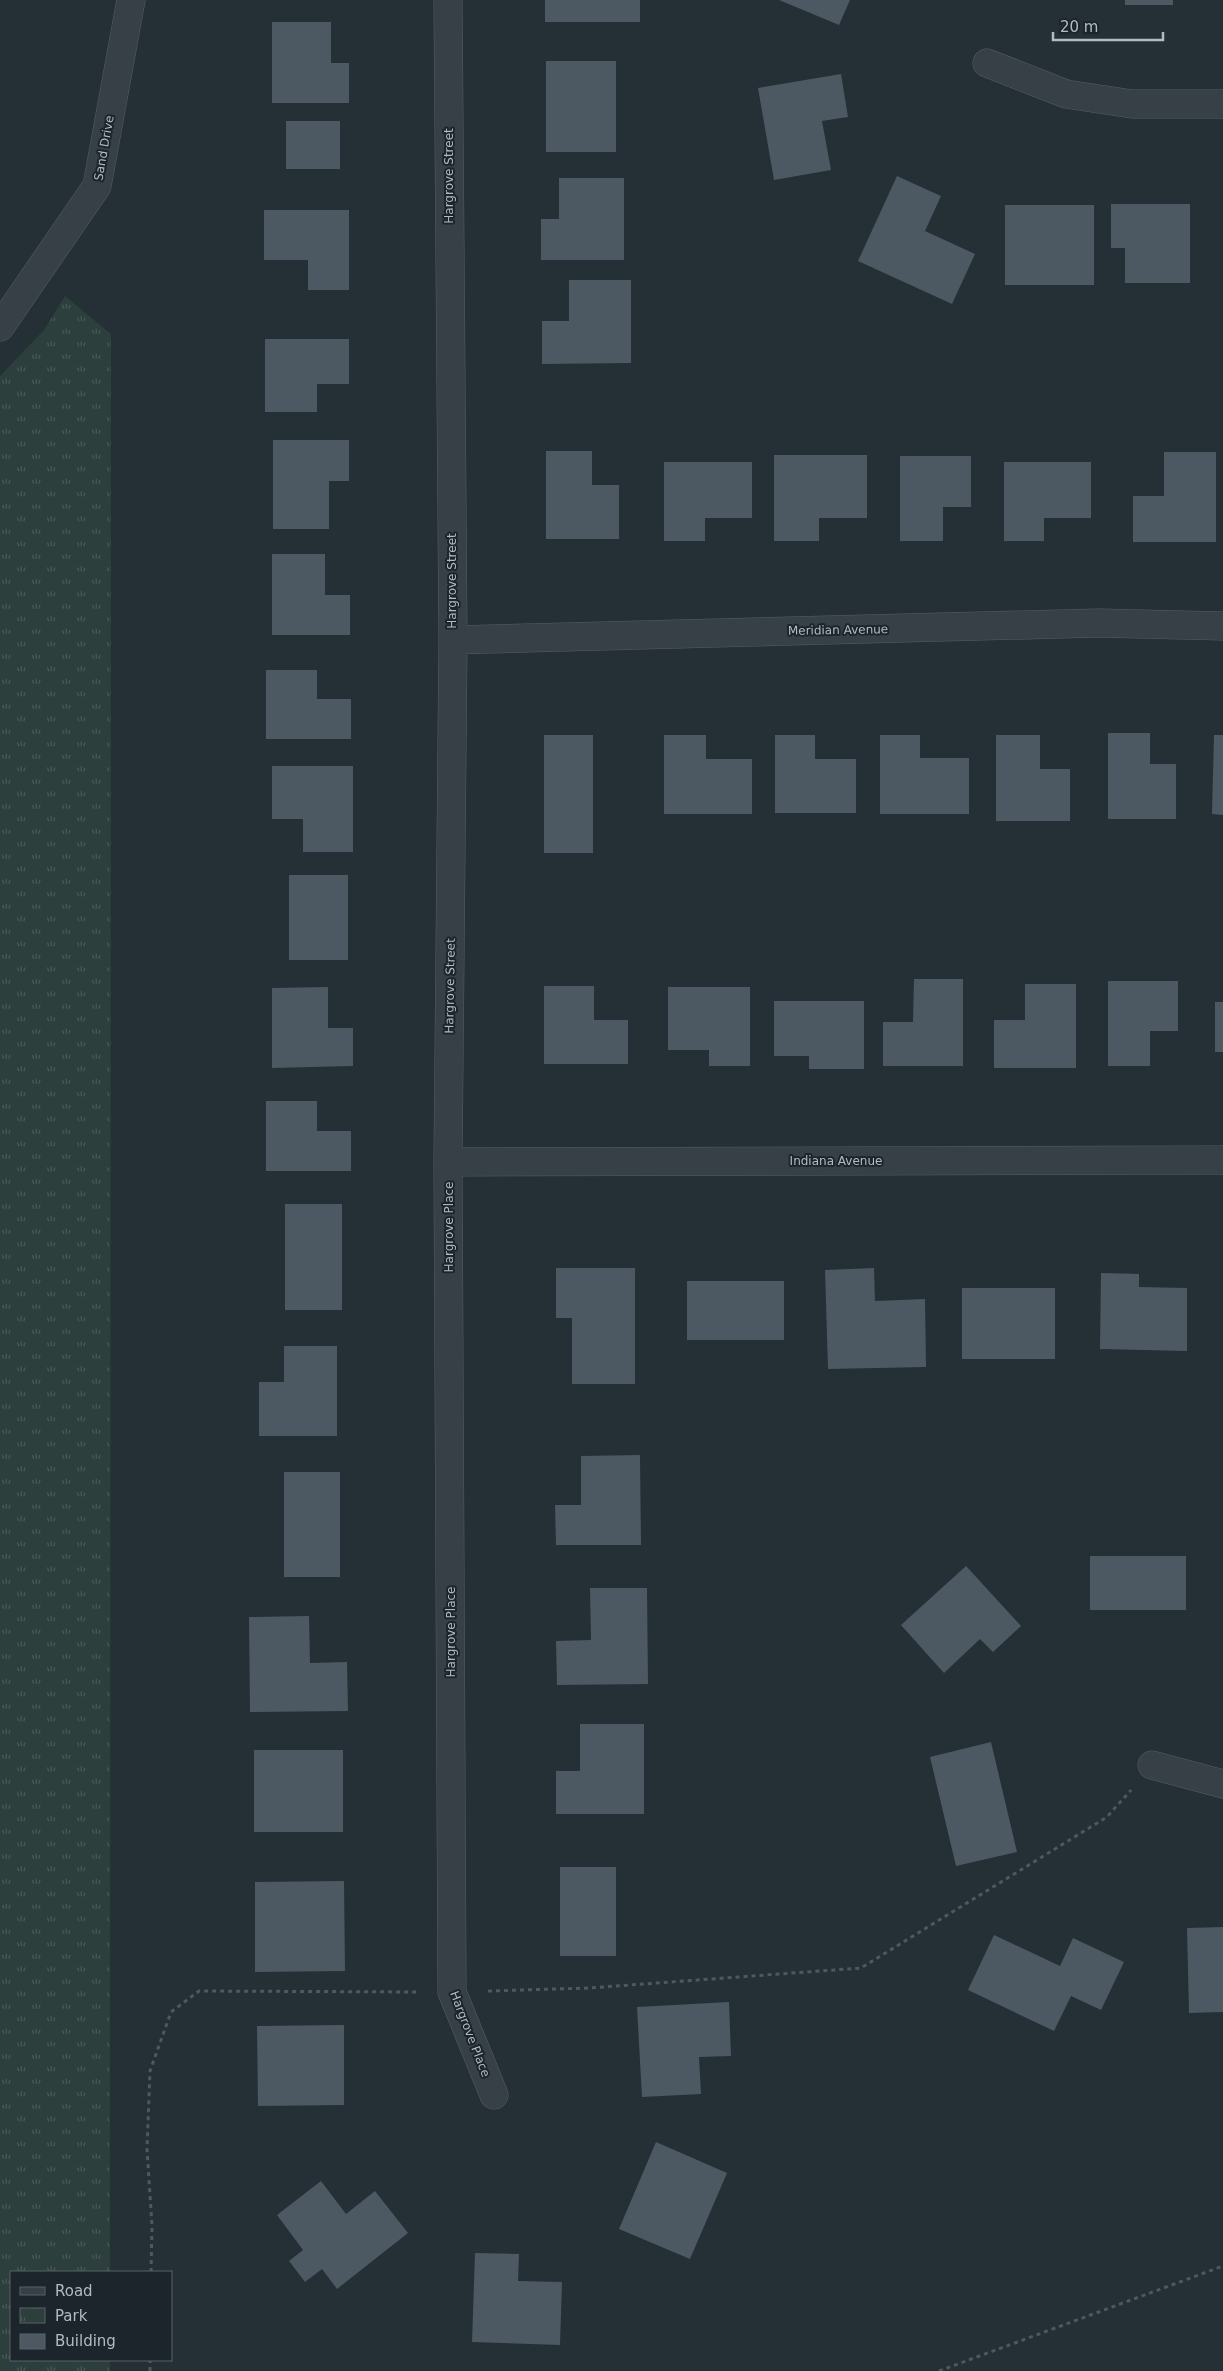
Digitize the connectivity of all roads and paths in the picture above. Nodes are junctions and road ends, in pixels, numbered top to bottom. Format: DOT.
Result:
graph roads {
  1 [pos="131,0"];
  2 [pos="448,0"];
  3 [pos="987,63"];
  4 [pos="1223,104"];
  5 [pos="0,327"];
  6 [pos="1223,626"];
  7 [pos="453,640"];
  8 [pos="1223,1160"];
  9 [pos="448,1162"];
  10 [pos="1152,1765"];
  11 [pos="1223,1784"];
  12 [pos="452,1992"];
  13 [pos="494,2095"];
  14 [pos="1223,2266"];
  15 [pos="151,2271"];
  16 [pos="939,2371"];
  1 -- 5 [label="street, Sand Drive"];
  2 -- 7 [label="street, Hargrove Street"];
  3 -- 4 [label="street"];
  6 -- 7 [label="street, Meridian Avenue"];
  7 -- 9 [label="street, Hargrove Street"];
  8 -- 9 [label="street, Indiana Avenue"];
  9 -- 12 [label="street, Hargrove Place"];
  10 -- 11 [label="street"];
  10 -- 12 [label="path"];
  12 -- 13 [label="street, Hargrove Place"];
  12 -- 15 [label="path"];
  14 -- 16 [label="path"];
}
